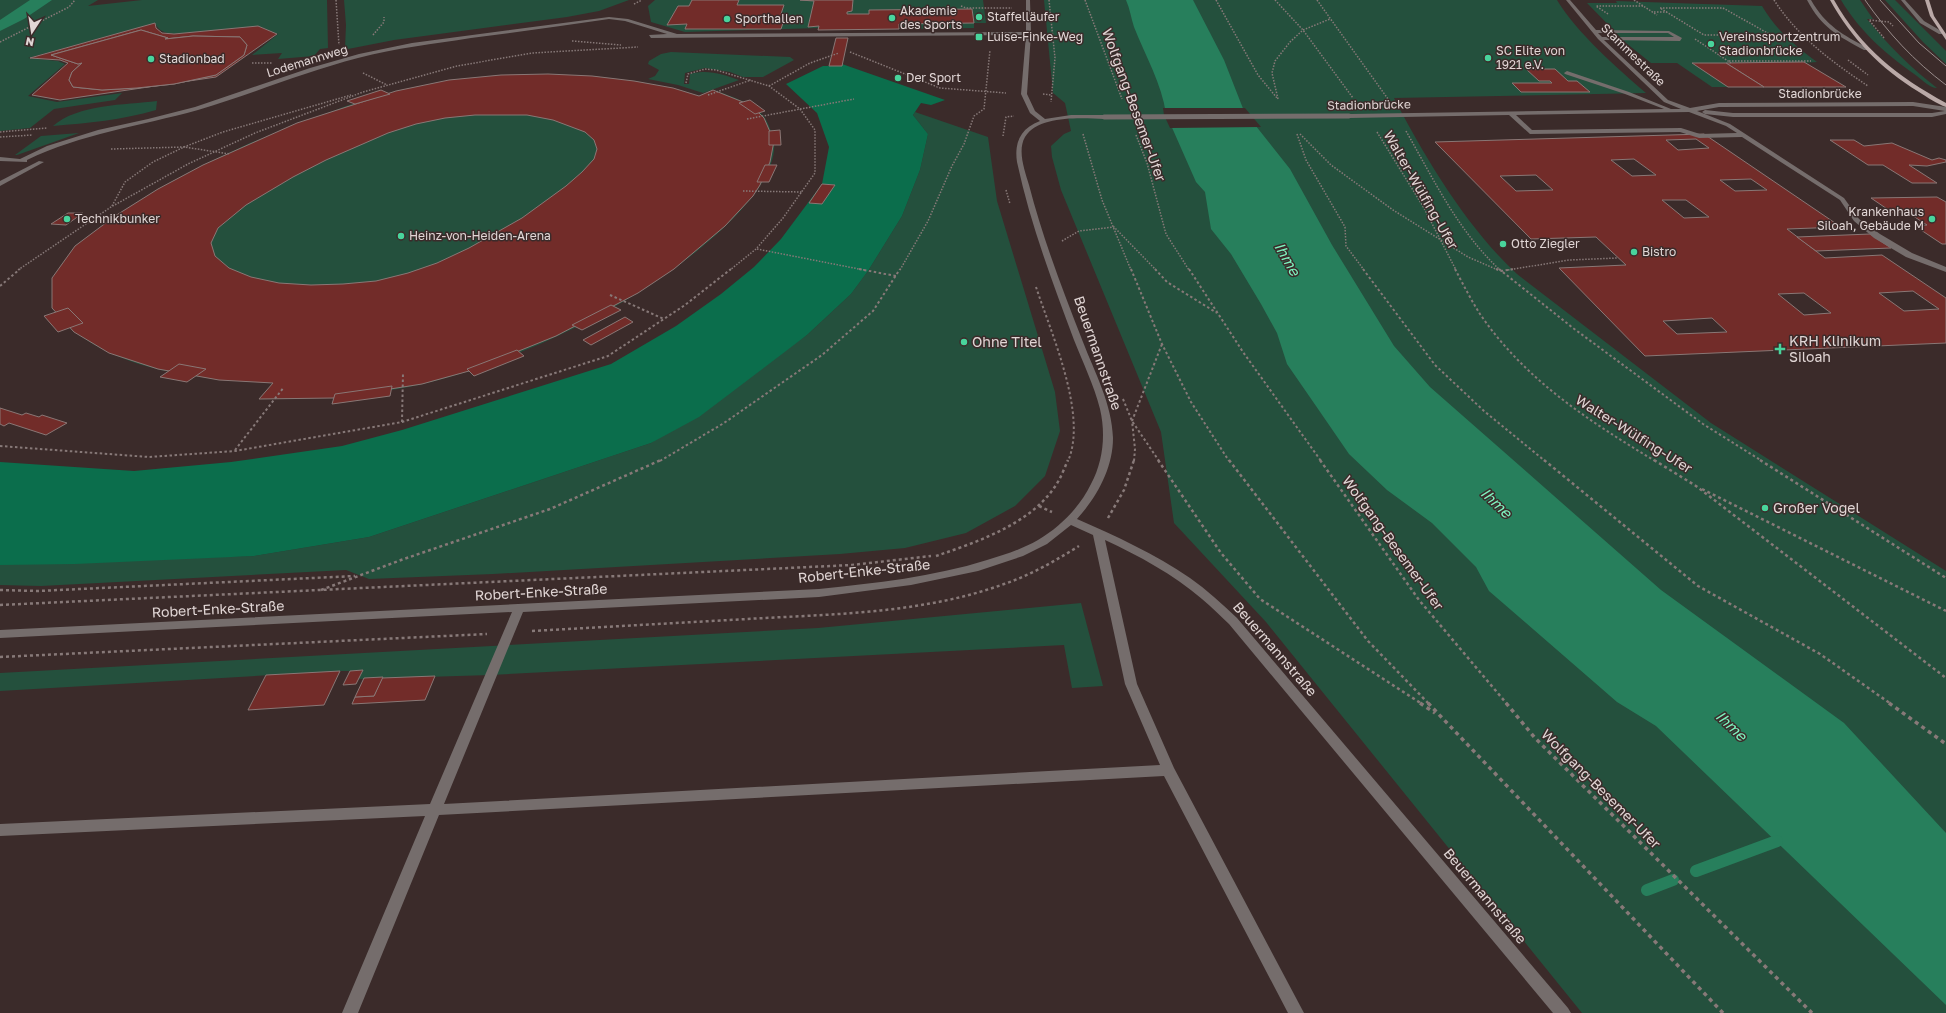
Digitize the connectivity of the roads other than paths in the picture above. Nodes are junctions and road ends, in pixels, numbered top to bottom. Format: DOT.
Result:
graph roads {
  1 [pos="1028,0"];
  2 [pos="1568,0"];
  3 [pos="1809,0"];
  4 [pos="1832,0"];
  5 [pos="1903,0"];
  6 [pos="1927,0"];
  7 [pos="1594,31"];
  8 [pos="1029,33"];
  9 [pos="1941,33"];
  10 [pos="651,36"];
  11 [pos="677,36"];
  12 [pos="1600,38"];
  13 [pos="1946,38"];
  14 [pos="1866,49"];
  15 [pos="1567,73"];
  16 [pos="1946,106"];
  17 [pos="1946,109"];
  18 [pos="1693,110"];
  19 [pos="1672,111"];
  20 [pos="1946,112"];
  21 [pos="1511,114"];
  22 [pos="1045,122"];
  23 [pos="1743,135"];
  24 [pos="0,159"];
  25 [pos="20,161"];
  26 [pos="0,184"];
  27 [pos="1946,270"];
  28 [pos="1070,520"];
  29 [pos="1098,533"];
  30 [pos="519,608"];
  31 [pos="0,634"];
  32 [pos="1168,770"];
  33 [pos="434,810"];
  34 [pos="0,830"];
  35 [pos="350,1013"];
  36 [pos="1296,1013"];
  37 [pos="1563,1013"];
  1 -- 8 [label="street"];
  2 -- 7 [label="street, Stammestraße"];
  3 -- 14 [label="street"];
  4 -- 14 [label="main road"];
  5 -- 9 [label="street"];
  6 -- 9 [label="main road"];
  7 -- 12 [label="street, Stammestraße"];
  7 -- 12 [label="street"];
  8 -- 11 [label="street"];
  8 -- 22 [label="street"];
  9 -- 13 [label="main road"];
  10 -- 11 [label="street"];
  11 -- 25 [label="street, Lodemannweg"];
  12 -- 18 [label="street, Stammestraße"];
  14 -- 16 [label="main road"];
  15 -- 19 [label="street"];
  17 -- 18 [label="street, Stadionbrücke"];
  18 -- 19 [label="street, Stadionbrücke"];
  18 -- 20 [label="street, Stadionbrücke"];
  18 -- 23 [label="street"];
  19 -- 21 [label="street, Stadionbrücke"];
  21 -- 22 [label="street, Stadionbrücke, bridge"];
  21 -- 23 [label="street"];
  22 -- 28 [label="street, Beuermannstraße"];
  23 -- 27 [label="street"];
  24 -- 25 [label="street"];
  25 -- 26 [label="street"];
  28 -- 29 [label="street, Beuermannstraße"];
  28 -- 30 [label="street, Robert-Enke-Straße"];
  29 -- 32 [label="street"];
  29 -- 37 [label="street, Beuermannstraße"];
  30 -- 31 [label="street, Robert-Enke-Straße"];
  30 -- 33 [label="street"];
  32 -- 33 [label="street"];
  32 -- 36 [label="street"];
  33 -- 34 [label="street"];
  33 -- 35 [label="street"];
}
